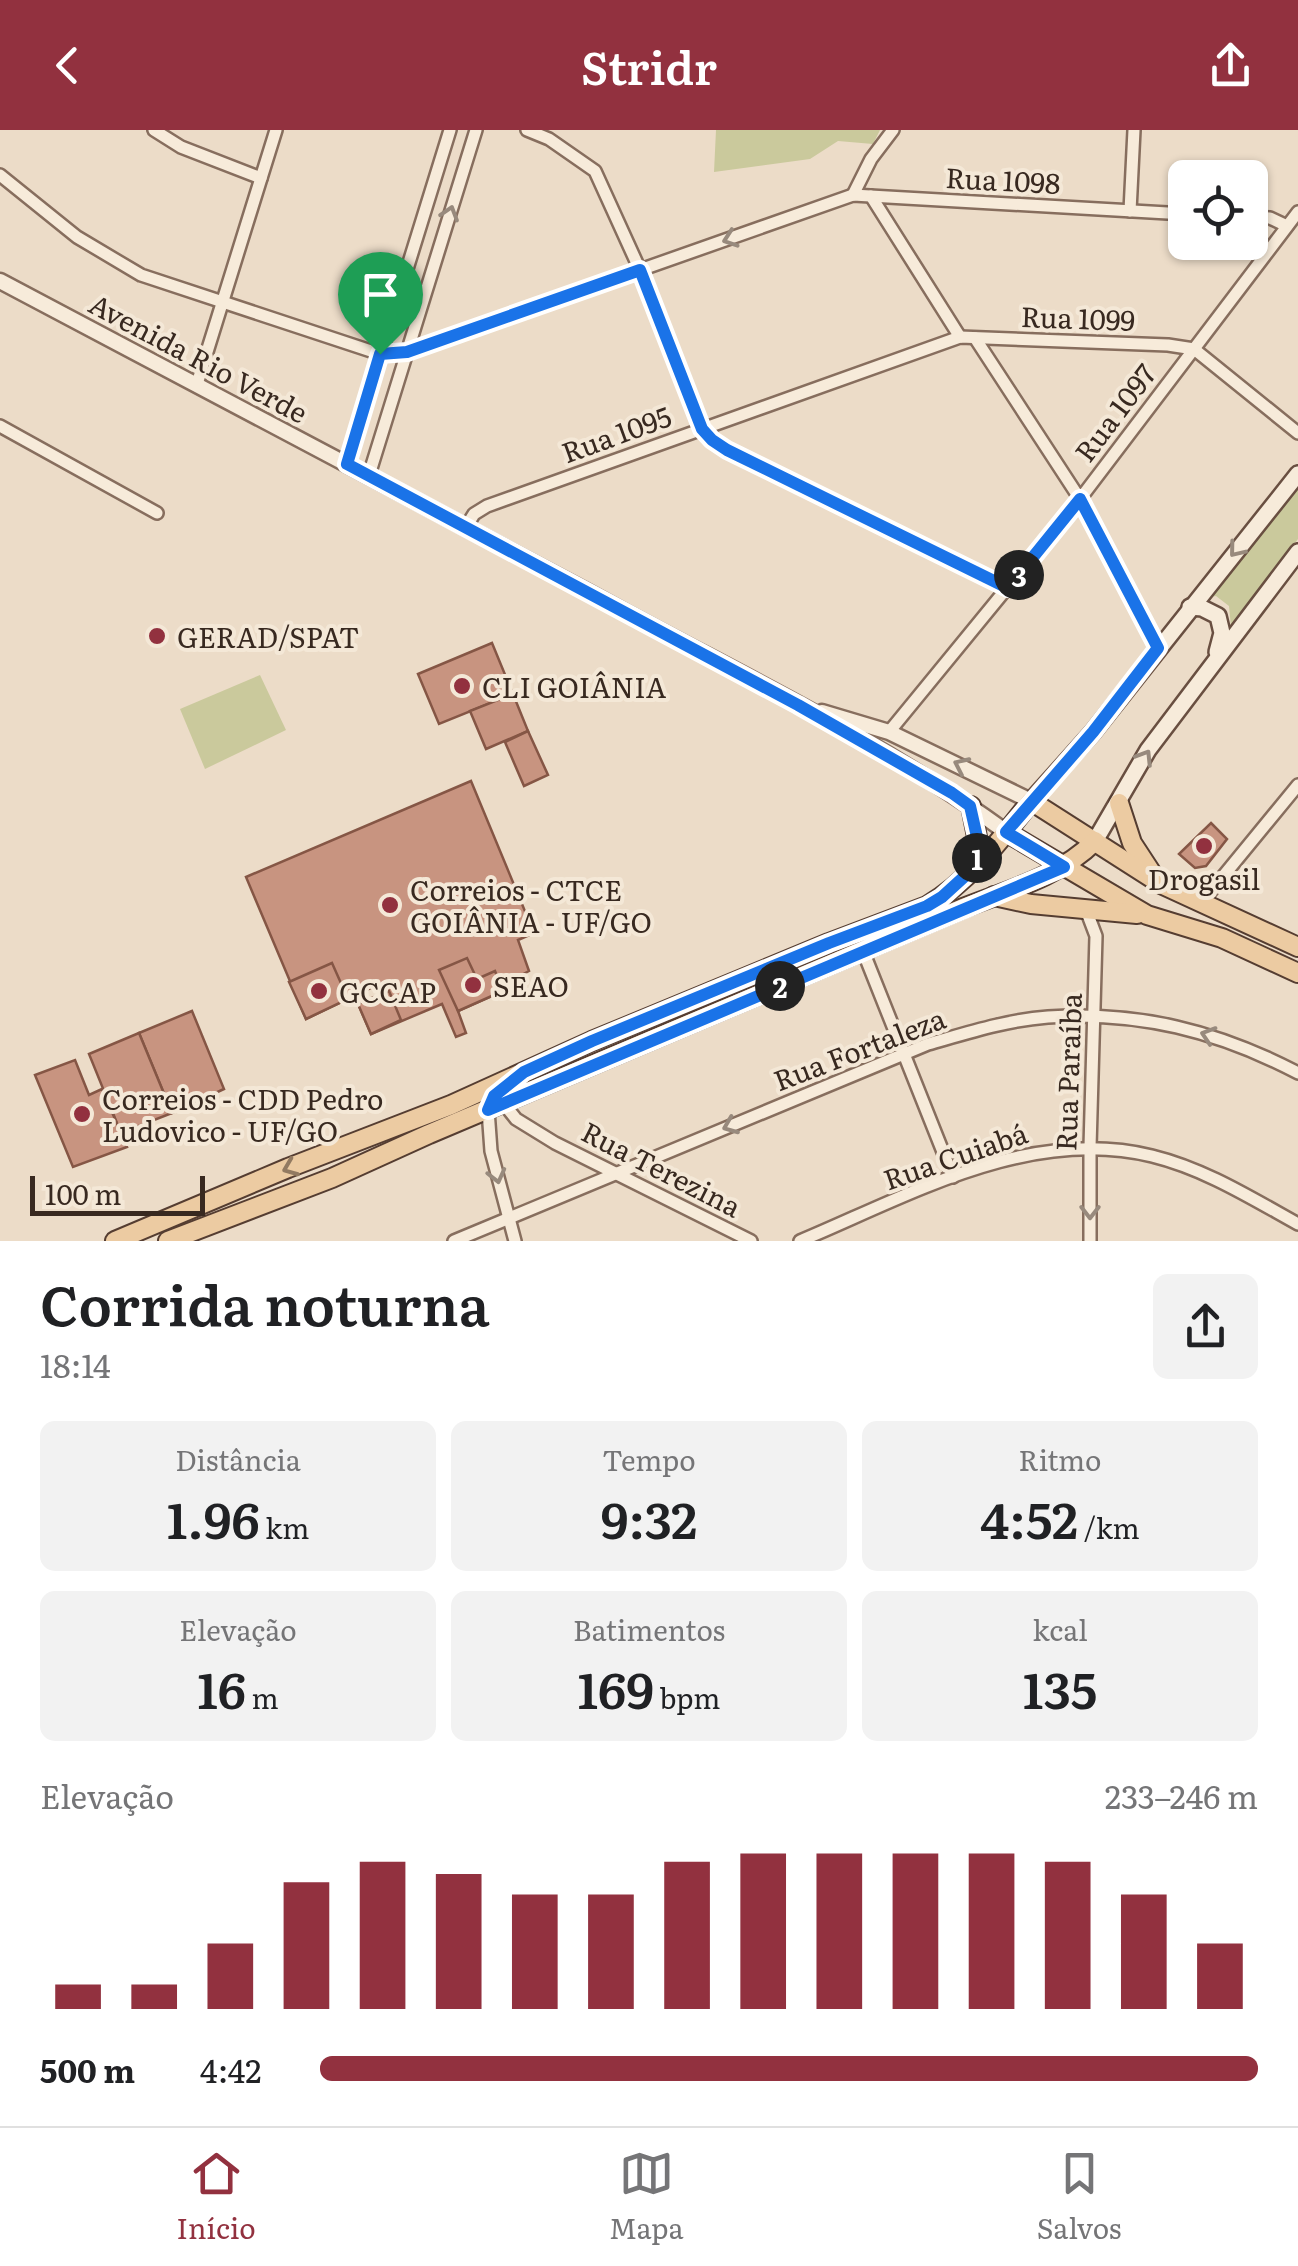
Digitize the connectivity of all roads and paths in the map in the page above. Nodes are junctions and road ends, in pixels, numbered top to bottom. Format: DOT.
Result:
graph roads {
  1 [pos="154,130"];
  2 [pos="276,130"];
  3 [pos="450,130"];
  4 [pos="476,130"];
  5 [pos="527,130"];
  6 [pos="893,130"];
  7 [pos="1134,130"];
  8 [pos="0,175"];
  9 [pos="261,178"];
  10 [pos="854,195"];
  11 [pos="871,196"];
  12 [pos="1130,211"];
  13 [pos="1298,212"];
  14 [pos="1168,213"];
  15 [pos="1268,218"];
  16 [pos="1288,226"];
  17 [pos="640,270"];
  18 [pos="0,281"];
  19 [pos="223,302"];
  20 [pos="960,337"];
  21 [pos="976,338"];
  22 [pos="1194,349"];
  23 [pos="407,352"];
  24 [pos="380,354"];
  25 [pos="198,384"];
  26 [pos="0,426"];
  27 [pos="702,429"];
  28 [pos="1298,433"];
  29 [pos="347,464"];
  30 [pos="1298,474"];
  31 [pos="369,475"];
  32 [pos="1080,499"];
  33 [pos="158,513"];
  34 [pos="466,527"];
  35 [pos="1298,552"];
  36 [pos="1008,588"];
  37 [pos="1190,607"];
  38 [pos="1158,648"];
  39 [pos="1213,665"];
  40 [pos="798,705"];
  41 [pos="890,732"];
  42 [pos="1298,785"];
  43 [pos="1031,801"];
  44 [pos="1119,803"];
  45 [pos="970,806"];
  46 [pos="1006,832"];
  47 [pos="1095,841"];
  48 [pos="976,866"];
  49 [pos="1064,867"];
  50 [pos="1161,884"];
  51 [pos="993,896"];
  52 [pos="1202,902"];
  53 [pos="1084,908"];
  54 [pos="1147,915"];
  55 [pos="1298,948"];
  56 [pos="863,951"];
  57 [pos="1298,973"];
  58 [pos="1093,1017"];
  59 [pos="905,1054"];
  60 [pos="524,1072"];
  61 [pos="1298,1073"];
  62 [pos="451,1105"];
  63 [pos="496,1107"];
  64 [pos="430,1134"];
  65 [pos="1090,1147"];
  66 [pos="616,1173"];
  67 [pos="953,1176"];
  68 [pos="508,1218"];
  69 [pos="1298,1224"];
  70 [pos="123,1239"];
  71 [pos="168,1241"];
  72 [pos="454,1241"];
  73 [pos="515,1241"];
  74 [pos="751,1241"];
  75 [pos="800,1241"];
  76 [pos="1090,1241"];
  1 -- 9 [label="street"];
  2 -- 9 [label="street"];
  3 -- 24 [label="street"];
  23 -- 4 [label="street, one-way"];
  5 -- 17 [label="street"];
  6 -- 10 [label="street"];
  7 -- 12 [label="street"];
  8 -- 19 [label="street"];
  9 -- 19 [label="street"];
  10 -- 11 [label="street, Rua 1098"];
  10 -- 17 [label="street, Rua 1098, one-way"];
  11 -- 12 [label="street, Rua 1098"];
  11 -- 20 [label="street"];
  12 -- 14 [label="street, Rua 1098"];
  13 -- 16 [label="street, Rua 1097"];
  15 -- 16 [label="street"];
  16 -- 22 [label="street, Rua 1097"];
  17 -- 23 [label="street, Rua 1098"];
  17 -- 27 [label="street"];
  18 -- 25 [label="street, Avenida Rio Verde"];
  19 -- 24 [label="street"];
  19 -- 25 [label="street"];
  20 -- 21 [label="street, Rua 1099"];
  20 -- 27 [label="street, Rua 1095"];
  21 -- 22 [label="street, Rua 1099"];
  21 -- 32 [label="street"];
  22 -- 28 [label="street"];
  22 -- 32 [label="street, Rua 1097"];
  23 -- 24 [label="street, Rua 1098"];
  23 -- 31 [label="street"];
  24 -- 29 [label="street"];
  25 -- 29 [label="street, Avenida Rio Verde"];
  26 -- 33 [label="street"];
  27 -- 34 [label="street, Rua 1095"];
  27 -- 36 [label="street"];
  29 -- 31 [label="street, Avenida Rio Verde"];
  30 -- 37 [label="main road, one-way"];
  31 -- 34 [label="street, Avenida Rio Verde"];
  32 -- 36 [label="street, Rua 1097"];
  32 -- 38 [label="street"];
  34 -- 40 [label="street, Avenida Rio Verde"];
  35 -- 39 [label="main road"];
  36 -- 41 [label="street, Rua 1097"];
  37 -- 38 [label="main road"];
  37 -- 39 [label="main road"];
  38 -- 43 [label="main road"];
  44 -- 39 [label="main road, one-way"];
  40 -- 41 [label="street, Avenida Rio Verde"];
  40 -- 45 [label="street, Avenida Rio Verde"];
  43 -- 41 [label="street, Avenida Rio Verde, one-way"];
  42 -- 52 [label="street"];
  43 -- 46 [label="main road"];
  43 -- 47 [label="main road"];
  44 -- 47 [label="main road"];
  44 -- 50 [label="main road"];
  45 -- 46 [label="street, Avenida Rio Verde"];
  45 -- 48 [label="main road"];
  46 -- 48 [label="main road"];
  46 -- 49 [label="main road"];
  47 -- 49 [label="main road"];
  47 -- 50 [label="main road"];
  48 -- 60 [label="main road"];
  49 -- 51 [label="main road"];
  49 -- 54 [label="main road"];
  50 -- 52 [label="main road"];
  51 -- 53 [label="main road"];
  51 -- 56 [label="main road"];
  52 -- 55 [label="main road"];
  53 -- 54 [label="main road"];
  53 -- 58 [label="street, Rua Paraíba"];
  54 -- 57 [label="main road"];
  56 -- 59 [label="street"];
  56 -- 63 [label="main road"];
  58 -- 59 [label="street, Rua Fortaleza"];
  61 -- 58 [label="street, Rua Fortaleza, one-way"];
  58 -- 65 [label="street, Rua Paraíba"];
  59 -- 66 [label="street, Rua Fortaleza, one-way"];
  59 -- 67 [label="street"];
  60 -- 62 [label="main road"];
  60 -- 63 [label="main road"];
  62 -- 64 [label="main road"];
  62 -- 70 [label="main road, one-way"];
  63 -- 64 [label="main road"];
  63 -- 66 [label="street, Rua Terezina"];
  63 -- 68 [label="street, one-way"];
  64 -- 71 [label="main road"];
  65 -- 67 [label="street, Rua Cuiabá"];
  65 -- 69 [label="street, Rua Cuiabá"];
  65 -- 76 [label="street, Rua Paraíba, one-way"];
  66 -- 68 [label="street, Rua Fortaleza"];
  66 -- 74 [label="street, Rua Terezina"];
  67 -- 75 [label="street, Rua Cuiabá"];
  68 -- 72 [label="street, Rua Fortaleza"];
  68 -- 73 [label="street"];
}
